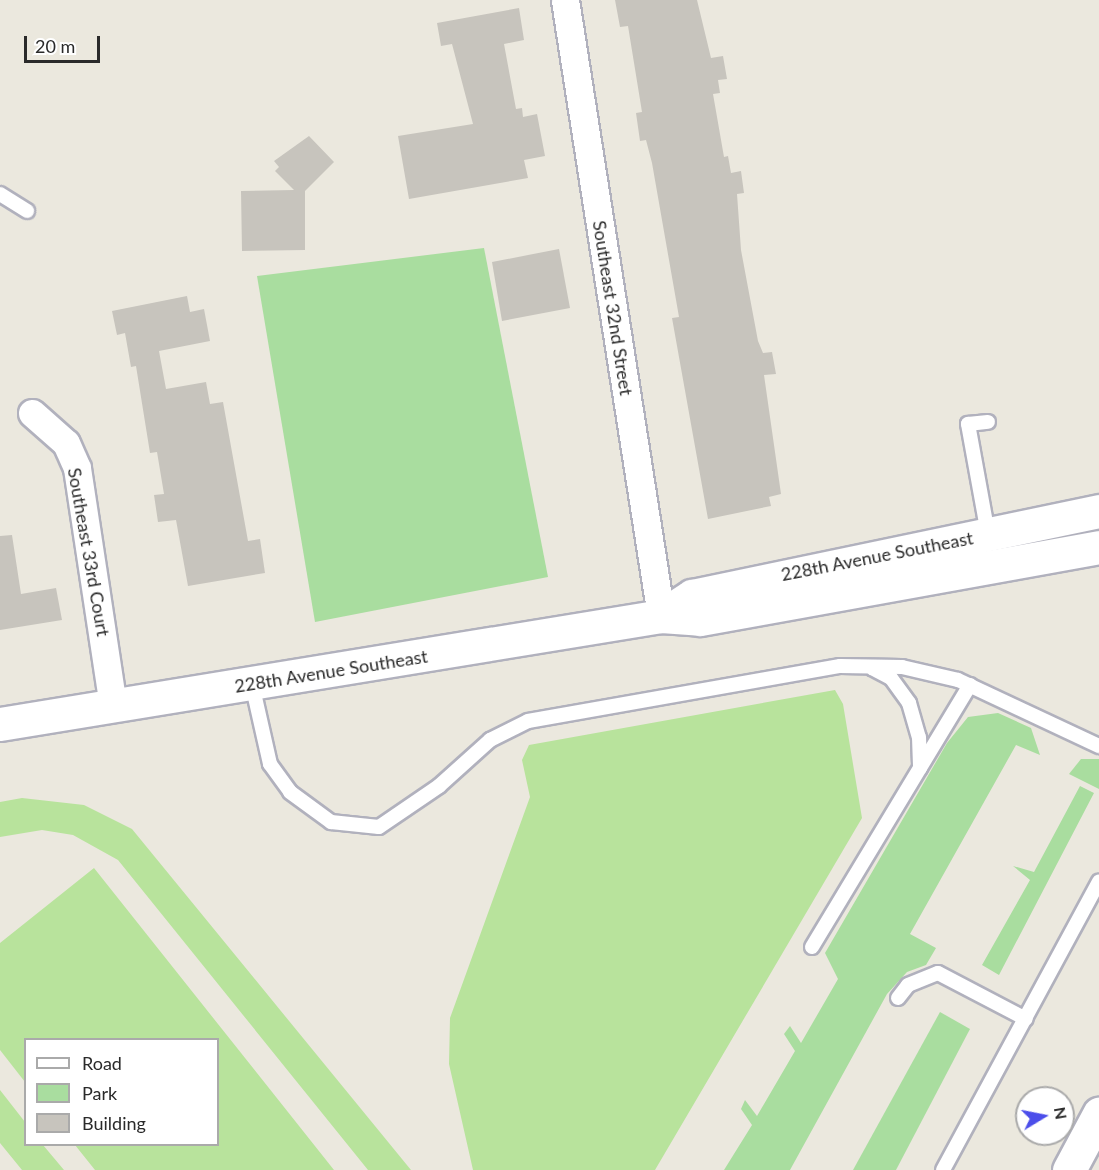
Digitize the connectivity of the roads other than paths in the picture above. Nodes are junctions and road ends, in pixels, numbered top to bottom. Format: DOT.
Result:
graph roads {
  1 [pos="565,0"];
  2 [pos="0,194"];
  3 [pos="27,211"];
  4 [pos="32,413"];
  5 [pos="988,422"];
  6 [pos="1099,511"];
  7 [pos="988,534"];
  8 [pos="1099,547"];
  9 [pos="661,616"];
  10 [pos="871,666"];
  11 [pos="252,684"];
  12 [pos="970,686"];
  13 [pos="113,707"];
  14 [pos="0,723"];
  15 [pos="1099,746"];
  16 [pos="920,768"];
  17 [pos="1099,881"];
  18 [pos="812,947"];
  19 [pos="898,998"];
  20 [pos="1026,1019"];
  21 [pos="1099,1114"];
  22 [pos="1075,1168"];
  23 [pos="943,1170"];
  1 -- 9 [label="street, Southeast 32nd Street"];
  2 -- 3 [label="lane"];
  4 -- 13 [label="street, Southeast 33rd Court"];
  5 -- 7 [label="lane"];
  6 -- 7 [label="main road, 228th Avenue Southeast"];
  7 -- 9 [label="main road, 228th Avenue Southeast"];
  8 -- 9 [label="main road, 228th Avenue Southeast"];
  9 -- 11 [label="main road, 228th Avenue Southeast"];
  10 -- 11 [label="lane"];
  10 -- 12 [label="lane"];
  10 -- 16 [label="lane"];
  11 -- 13 [label="main road, 228th Avenue Southeast"];
  12 -- 15 [label="lane"];
  12 -- 16 [label="lane"];
  13 -- 14 [label="main road, 228th Avenue Southeast"];
  16 -- 18 [label="lane"];
  17 -- 20 [label="lane"];
  19 -- 20 [label="lane"];
  20 -- 23 [label="lane"];
  21 -- 22 [label="main road"];
}
